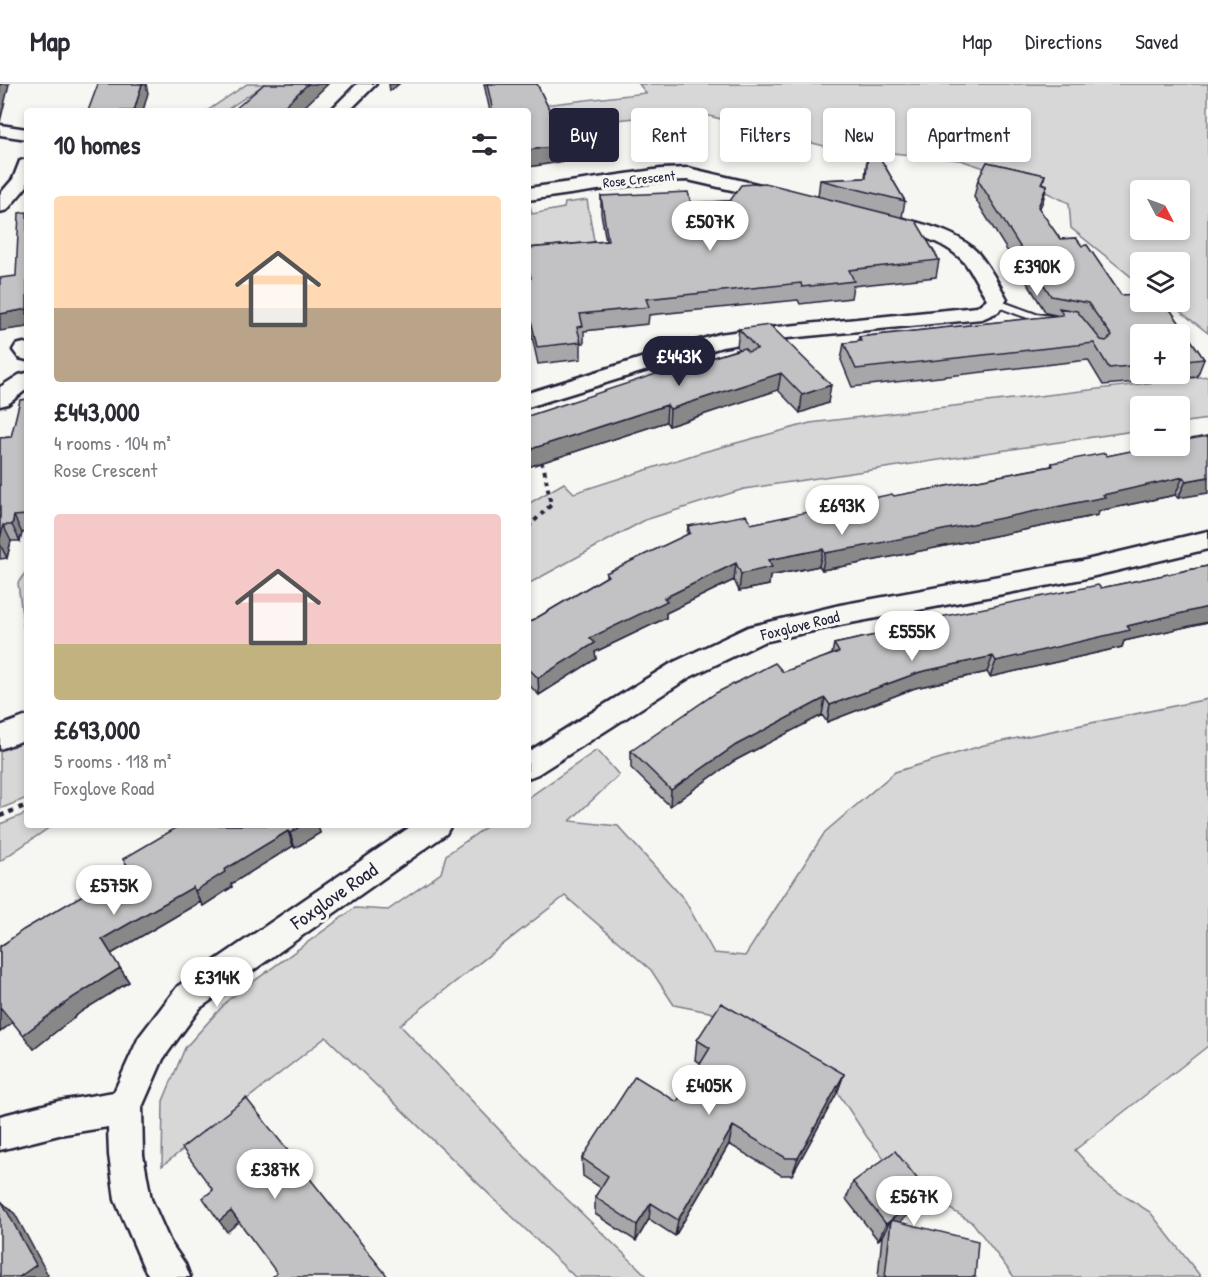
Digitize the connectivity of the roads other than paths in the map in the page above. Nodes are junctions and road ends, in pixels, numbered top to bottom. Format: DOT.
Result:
graph roads {
  1 [pos="367,84"];
  2 [pos="342,108"];
  3 [pos="0,130"];
  4 [pos="24,134"];
  5 [pos="24,174"];
  6 [pos="531,194"];
  7 [pos="793,198"];
  8 [pos="0,206"];
  9 [pos="870,217"];
  10 [pos="995,302"];
  11 [pos="1070,322"];
  12 [pos="24,382"];
  13 [pos="0,399"];
  14 [pos="531,399"];
  15 [pos="1208,540"];
  16 [pos="24,728"];
  17 [pos="0,738"];
  18 [pos="531,764"];
  19 [pos="432,828"];
  20 [pos="125,1107"];
  21 [pos="0,1133"];
  22 [pos="172,1277"];
  1 -- 2 [label="street"];
  3 -- 4 [label="street"];
  5 -- 8 [label="street"];
  6 -- 7 [label="street, Rose Crescent"];
  9 -- 10 [label="street"];
  10 -- 11 [label="lane"];
  10 -- 14 [label="street"];
  12 -- 13 [label="street"];
  15 -- 18 [label="street, Foxglove Road"];
  16 -- 17 [label="street"];
  19 -- 20 [label="street, Foxglove Road"];
  20 -- 21 [label="street"];
  20 -- 22 [label="street, Foxglove Road"];
}
